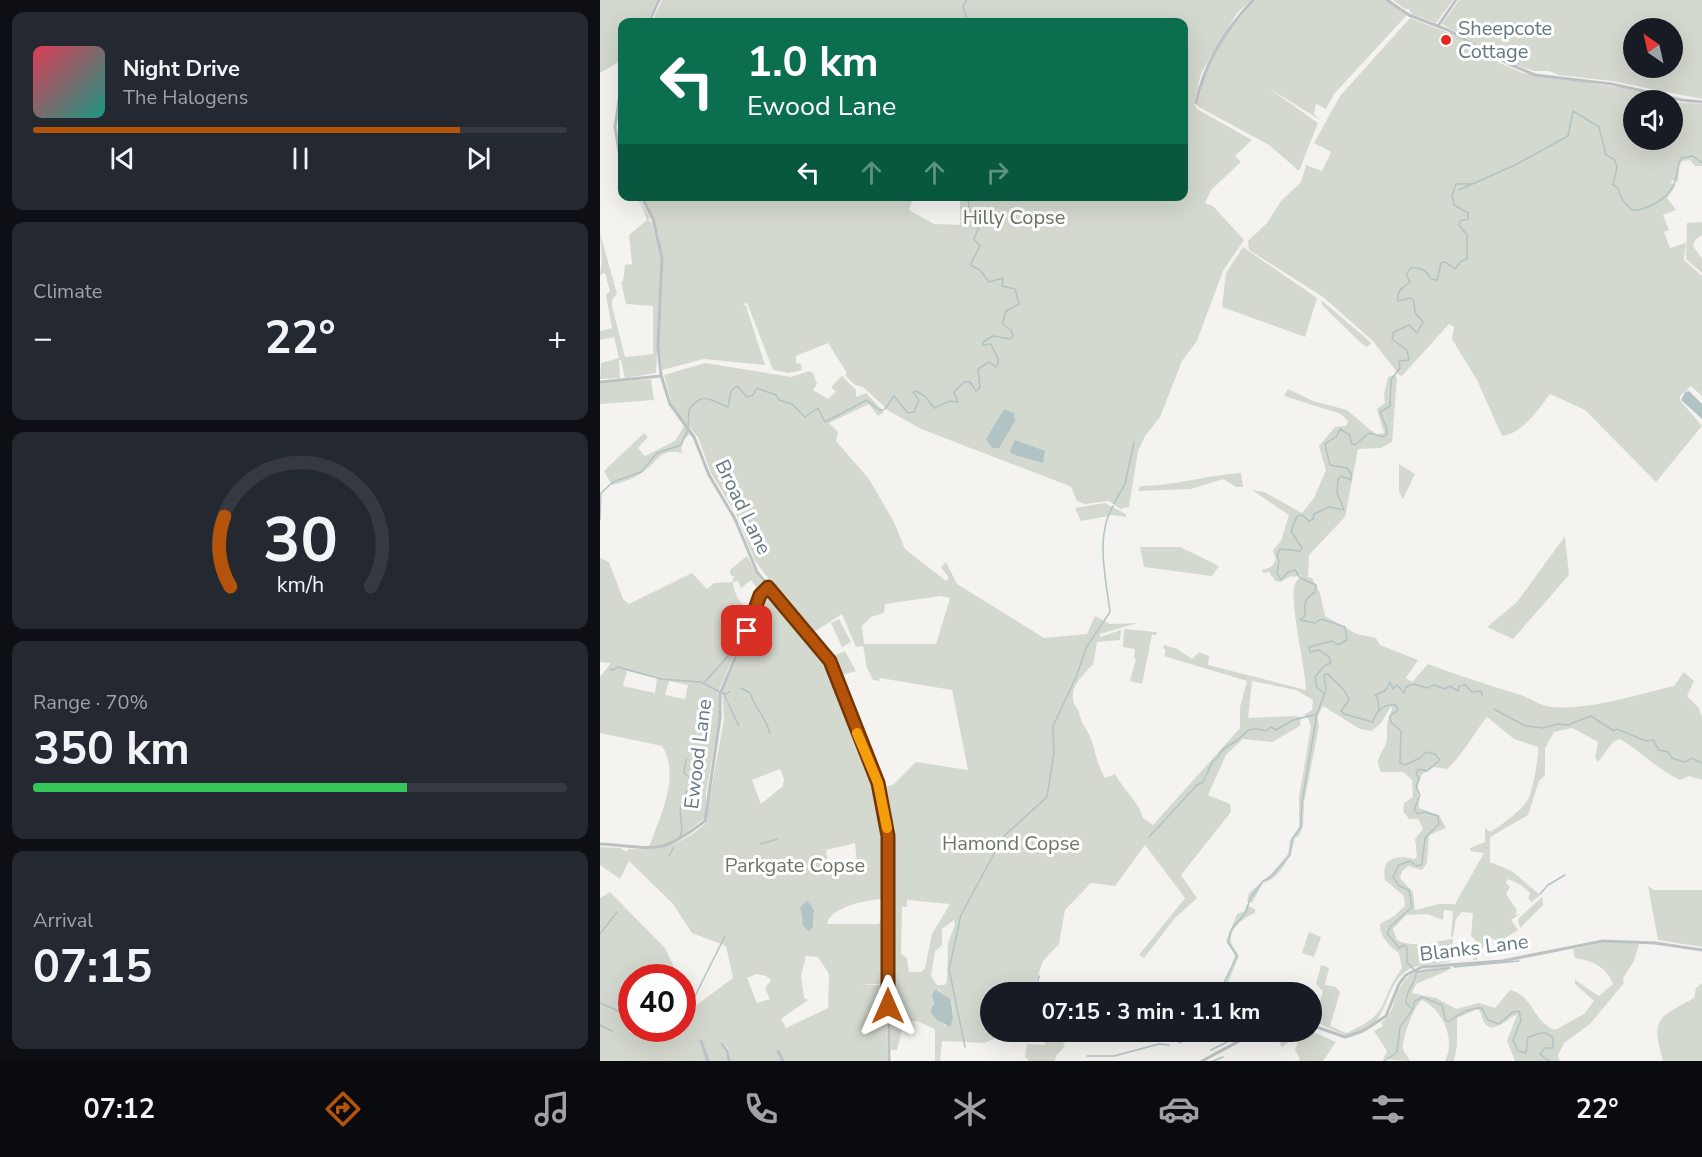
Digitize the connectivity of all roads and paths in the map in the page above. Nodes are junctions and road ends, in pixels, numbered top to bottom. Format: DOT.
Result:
graph roads {
  1 [pos="659,0"];
  2 [pos="1253,0"];
  3 [pos="1388,0"];
  4 [pos="1456,0"];
  5 [pos="651,18"];
  6 [pos="1438,26"];
  7 [pos="1702,102"];
  8 [pos="1196,103"];
  9 [pos="618,107"];
  10 [pos="618,145"];
  11 [pos="644,201"];
  12 [pos="661,374"];
  13 [pos="600,382"];
  14 [pos="768,587"];
  15 [pos="600,844"];
  16 [pos="1702,950"];
  17 [pos="1322,1029"];
  18 [pos="701,1041"];
  19 [pos="1237,1042"];
  20 [pos="722,1044"];
  21 [pos="778,1051"];
  22 [pos="708,1061"];
  23 [pos="729,1061"];
  24 [pos="783,1061"];
  25 [pos="889,1061"];
  26 [pos="1202,1061"];
  1 -- 5 [label="street"];
  2 -- 8 [label="street"];
  3 -- 6 [label="street"];
  4 -- 6 [label="street"];
  6 -- 7 [label="street"];
  9 -- 10 [label="street"];
  11 -- 12 [label="street, Broad Lane"];
  12 -- 13 [label="street"];
  12 -- 14 [label="street, Broad Lane"];
  14 -- 15 [label="street, Ewood Lane"];
  14 -- 25 [label="street, Broad Lane"];
  16 -- 17 [label="street, Blanks Lane"];
  18 -- 22 [label="street"];
  19 -- 26 [label="street"];
  20 -- 23 [label="street"];
  21 -- 24 [label="street"];
}
